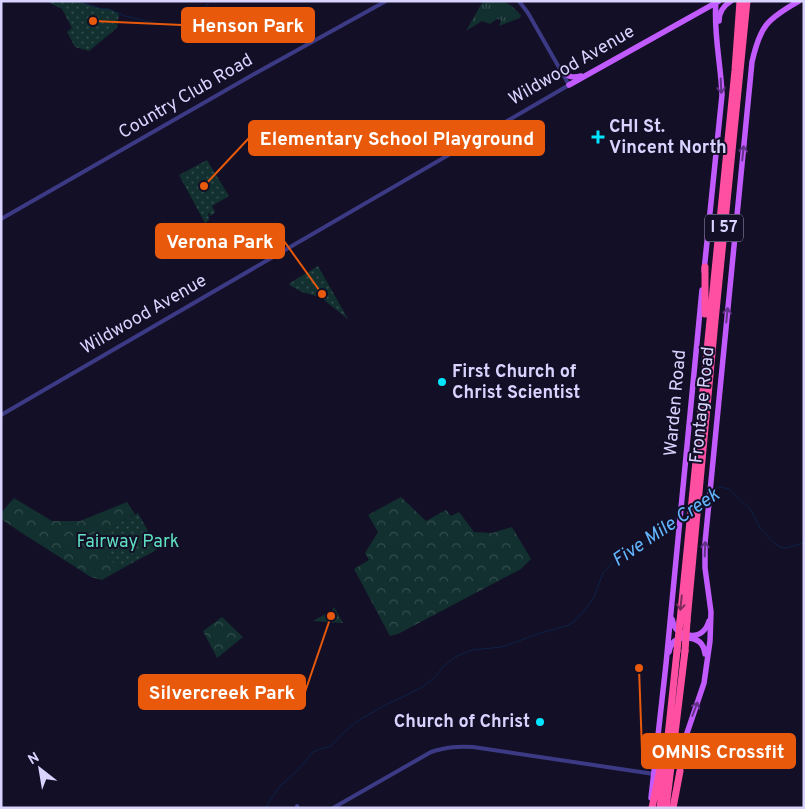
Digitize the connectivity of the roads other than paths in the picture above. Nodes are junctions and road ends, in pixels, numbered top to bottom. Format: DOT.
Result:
graph roads {
  1 [pos="386,1"];
  2 [pos="519,1"];
  3 [pos="731,1"];
  4 [pos="747,1"];
  5 [pos="791,1"];
  6 [pos="799,1"];
  7 [pos="717,2"];
  8 [pos="740,4"];
  9 [pos="782,11"];
  10 [pos="697,13"];
  11 [pos="716,20"];
  12 [pos="720,64"];
  13 [pos="562,72"];
  14 [pos="586,76"];
  15 [pos="569,85"];
  16 [pos="1,219"];
  17 [pos="704,267"];
  18 [pos="705,356"];
  19 [pos="1,415"];
  20 [pos="700,452"];
  21 [pos="671,610"];
  22 [pos="711,612"];
  23 [pos="681,651"];
  24 [pos="667,658"];
  25 [pos="706,666"];
  26 [pos="670,727"];
  27 [pos="680,771"];
  28 [pos="654,774"];
  29 [pos="333,808"];
  30 [pos="651,808"];
  31 [pos="660,808"];
  32 [pos="666,808"];
  33 [pos="675,808"];
  1 -- 16 [label="street, Country Club Road"];
  2 -- 13 [label="street"];
  3 -- 12 [label="main road"];
  4 -- 20 [label="highway, I 57"];
  5 -- 9 [label="main road"];
  6 -- 9 [label="main road"];
  7 -- 10 [label="main road, Wildwood Avenue"];
  7 -- 11 [label="main road, Warden Road"];
  8 -- 18 [label="highway, I 57"];
  22 -- 9 [label="main road, Frontage Road, one-way"];
  10 -- 11 [label="main road"];
  10 -- 14 [label="main road, Wildwood Avenue"];
  11 -- 12 [label="main road, Warden Road"];
  12 -- 17 [label="main road, Warden Road, one-way"];
  13 -- 14 [label="main road"];
  13 -- 15 [label="street"];
  14 -- 15 [label="main road, Wildwood Avenue"];
  15 -- 19 [label="street, Wildwood Avenue"];
  17 -- 18 [label="highway"];
  17 -- 21 [label="main road, Warden Road"];
  18 -- 20 [label="highway, I 57"];
  20 -- 23 [label="highway, I 57, bridge"];
  21 -- 22 [label="main road"];
  21 -- 24 [label="main road, Warden Road"];
  22 -- 25 [label="main road, Frontage Road"];
  23 -- 26 [label="highway, I 57"];
  23 -- 32 [label="highway, I 57"];
  24 -- 25 [label="main road"];
  24 -- 28 [label="main road, Warden Road"];
  27 -- 25 [label="main road, Frontage Road, one-way"];
  26 -- 30 [label="highway"];
  26 -- 31 [label="highway, I 57"];
  27 -- 33 [label="highway"];
  28 -- 29 [label="street"];
  28 -- 30 [label="main road, Warden Road"];
}
